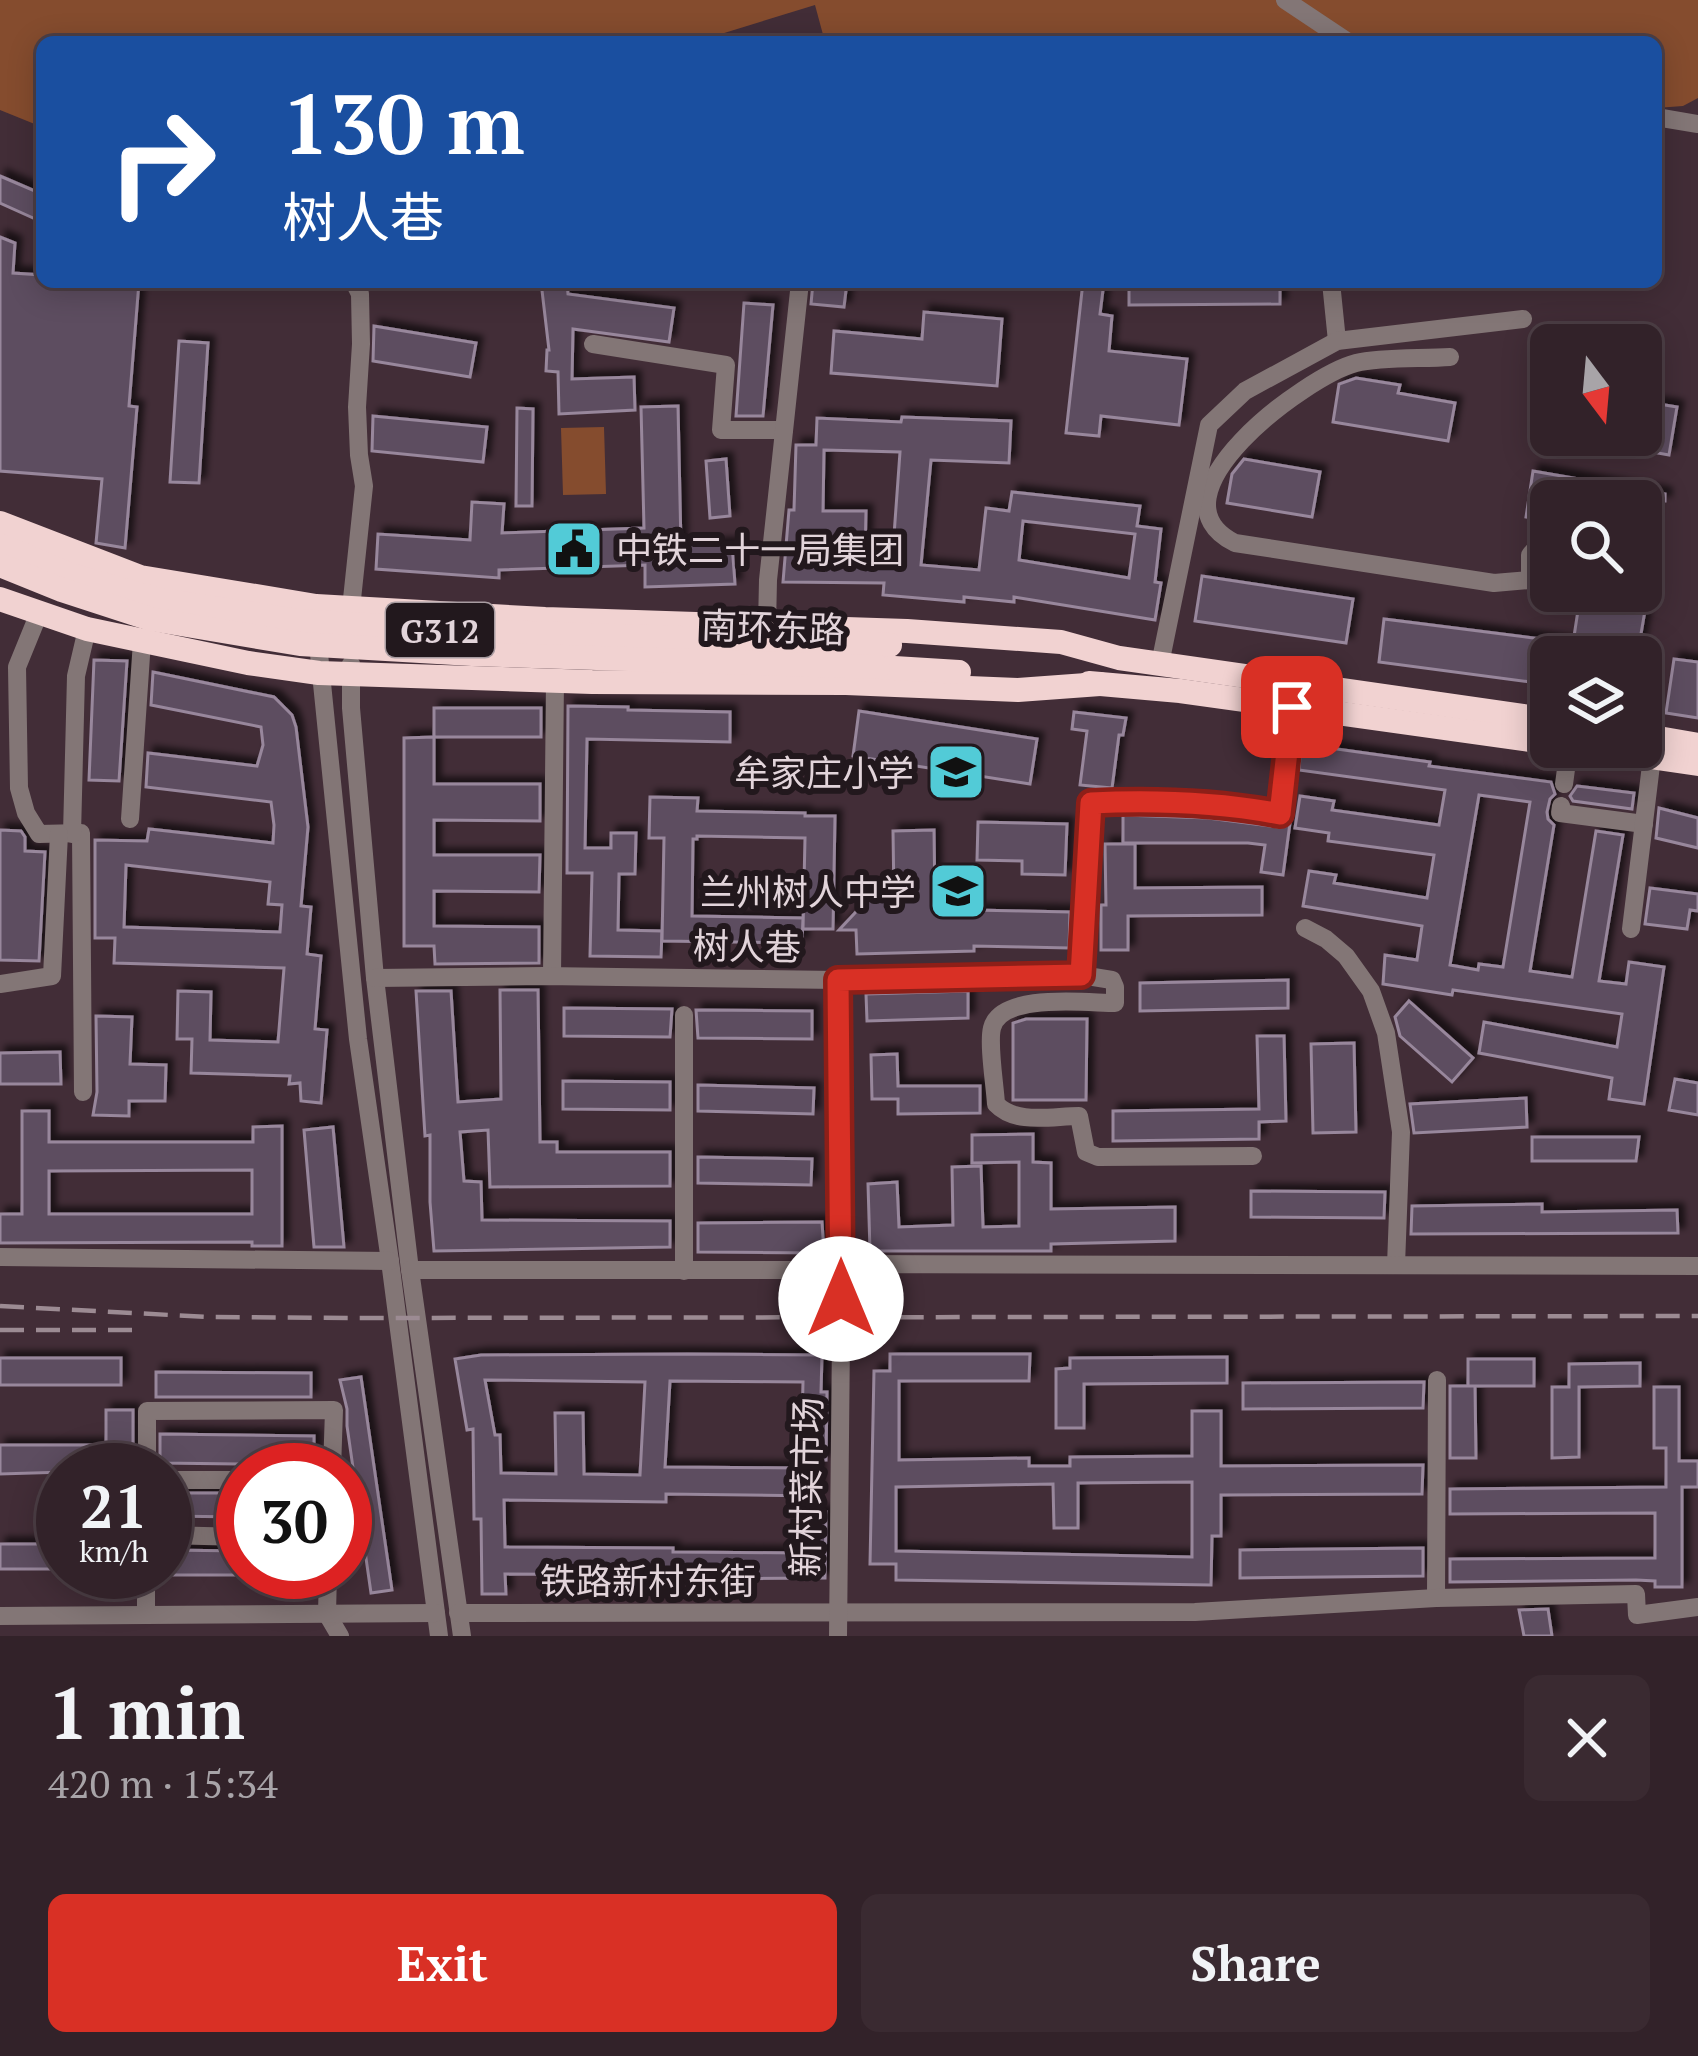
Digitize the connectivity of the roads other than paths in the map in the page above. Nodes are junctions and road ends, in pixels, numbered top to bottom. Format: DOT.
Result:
graph roads {
  1 [pos="1285,0"];
  2 [pos="1339,36"];
  3 [pos="1662,117"];
  4 [pos="1698,124"];
  5 [pos="357,288"];
  6 [pos="799,288"];
  7 [pos="1332,288"];
  8 [pos="1523,319"];
  9 [pos="1337,341"];
  10 [pos="593,344"];
  11 [pos="1450,357"];
  12 [pos="784,430"];
  13 [pos="1202,495"];
  14 [pos="0,523"];
  15 [pos="0,545"];
  16 [pos="1530,555"];
  17 [pos="0,565"];
  18 [pos="0,599"];
  19 [pos="316,606"];
  20 [pos="350,608"];
  21 [pos="39,613"];
  22 [pos="767,626"];
  23 [pos="87,629"];
  24 [pos="142,641"];
  25 [pos="884,656"];
  26 [pos="1119,658"];
  27 [pos="1160,664"];
  28 [pos="319,673"];
  29 [pos="351,674"];
  30 [pos="9,679"];
  31 [pos="554,680"];
  32 [pos="1100,684"];
  33 [pos="1292,707"];
  34 [pos="1530,717"];
  35 [pos="1530,740"];
  36 [pos="1698,745"];
  37 [pos="1662,746"];
  38 [pos="1662,751"];
  39 [pos="1698,764"];
  40 [pos="1566,768"];
  41 [pos="1646,768"];
  42 [pos="1564,784"];
  43 [pos="1561,806"];
  44 [pos="130,819"];
  45 [pos="1644,824"];
  46 [pos="66,834"];
  47 [pos="1305,928"];
  48 [pos="1631,929"];
  49 [pos="1081,975"];
  50 [pos="552,976"];
  51 [pos="375,978"];
  52 [pos="838,980"];
  53 [pos="0,984"];
  54 [pos="684,1016"];
  55 [pos="83,1092"];
  56 [pos="1253,1156"];
  57 [pos="0,1256"];
  58 [pos="390,1262"];
  59 [pos="841,1264"];
  60 [pos="1396,1265"];
  61 [pos="1698,1266"];
  62 [pos="410,1270"];
  63 [pos="684,1271"];
  64 [pos="841,1299"];
  65 [pos="841,1338"];
  66 [pos="1437,1380"];
  67 [pos="147,1443"];
  68 [pos="333,1443"];
  69 [pos="1436,1598"];
  70 [pos="146,1599"];
  71 [pos="327,1599"];
  72 [pos="1698,1607"];
  73 [pos="436,1613"];
  74 [pos="458,1613"];
  75 [pos="327,1614"];
  76 [pos="838,1614"];
  77 [pos="146,1615"];
  78 [pos="0,1616"];
  79 [pos="340,1636"];
  80 [pos="439,1636"];
  81 [pos="461,1636"];
  82 [pos="838,1636"];
  1 -- 2 [label="street"];
  3 -- 4 [label="street"];
  5 -- 20 [label="street"];
  6 -- 12 [label="street"];
  7 -- 9 [label="street"];
  8 -- 9 [label="street"];
  9 -- 13 [label="street"];
  10 -- 12 [label="street"];
  11 -- 13 [label="street"];
  12 -- 22 [label="street"];
  13 -- 16 [label="street"];
  13 -- 27 [label="street"];
  14 -- 19 [label="highway, 南环东路"];
  15 -- 25 [label="highway, 南环东路 / G312, bridge"];
  17 -- 25 [label="highway, 南环东路 / G312, bridge"];
  18 -- 21 [label="highway"];
  19 -- 20 [label="highway, 南环东路"];
  19 -- 28 [label="street"];
  20 -- 22 [label="highway, 南环东路"];
  20 -- 29 [label="street"];
  21 -- 23 [label="highway"];
  21 -- 30 [label="street"];
  22 -- 26 [label="highway, 南环东路 / G312"];
  23 -- 24 [label="highway"];
  23 -- 46 [label="street"];
  24 -- 28 [label="highway"];
  24 -- 44 [label="street"];
  25 -- 26 [label="highway, 南环东路 / G312"];
  25 -- 32 [label="highway, 南环东路 / G312"];
  26 -- 27 [label="highway, 南环东路 / G312"];
  27 -- 34 [label="highway, 南环东路 / G312"];
  28 -- 29 [label="highway"];
  28 -- 58 [label="street"];
  29 -- 31 [label="highway"];
  29 -- 51 [label="street"];
  30 -- 46 [label="street"];
  31 -- 32 [label="highway"];
  31 -- 50 [label="street"];
  32 -- 33 [label="highway, 南环东路 / G312"];
  33 -- 35 [label="highway, 南环东路 / G312"];
  33 -- 49 [label="street"];
  36 -- 37 [label="highway"];
  38 -- 39 [label="highway"];
  40 -- 42 [label="street"];
  41 -- 45 [label="street"];
  43 -- 45 [label="street"];
  45 -- 48 [label="street"];
  46 -- 53 [label="street"];
  46 -- 55 [label="street"];
  47 -- 60 [label="street"];
  49 -- 52 [label="street, 树人巷"];
  49 -- 56 [label="street"];
  50 -- 51 [label="street, 树人巷"];
  50 -- 52 [label="street, 树人巷"];
  51 -- 62 [label="street"];
  52 -- 59 [label="street"];
  54 -- 63 [label="street"];
  57 -- 58 [label="street"];
  58 -- 73 [label="street"];
  59 -- 60 [label="street"];
  59 -- 63 [label="street"];
  59 -- 64 [label="street"];
  60 -- 61 [label="street"];
  62 -- 63 [label="street"];
  62 -- 74 [label="street"];
  65 -- 76 [label="street, 新村菜市场"];
  66 -- 69 [label="street"];
  67 -- 68 [label="street"];
  69 -- 72 [label="street, 铁路新村东街"];
  69 -- 76 [label="street, 铁路新村东街"];
  70 -- 77 [label="street"];
  71 -- 75 [label="street"];
  73 -- 75 [label="street"];
  73 -- 80 [label="street"];
  74 -- 76 [label="street, 铁路新村东街"];
  74 -- 81 [label="street"];
  75 -- 77 [label="street"];
  75 -- 79 [label="street"];
  76 -- 82 [label="street, 新村菜市场"];
  77 -- 78 [label="street"];
}
